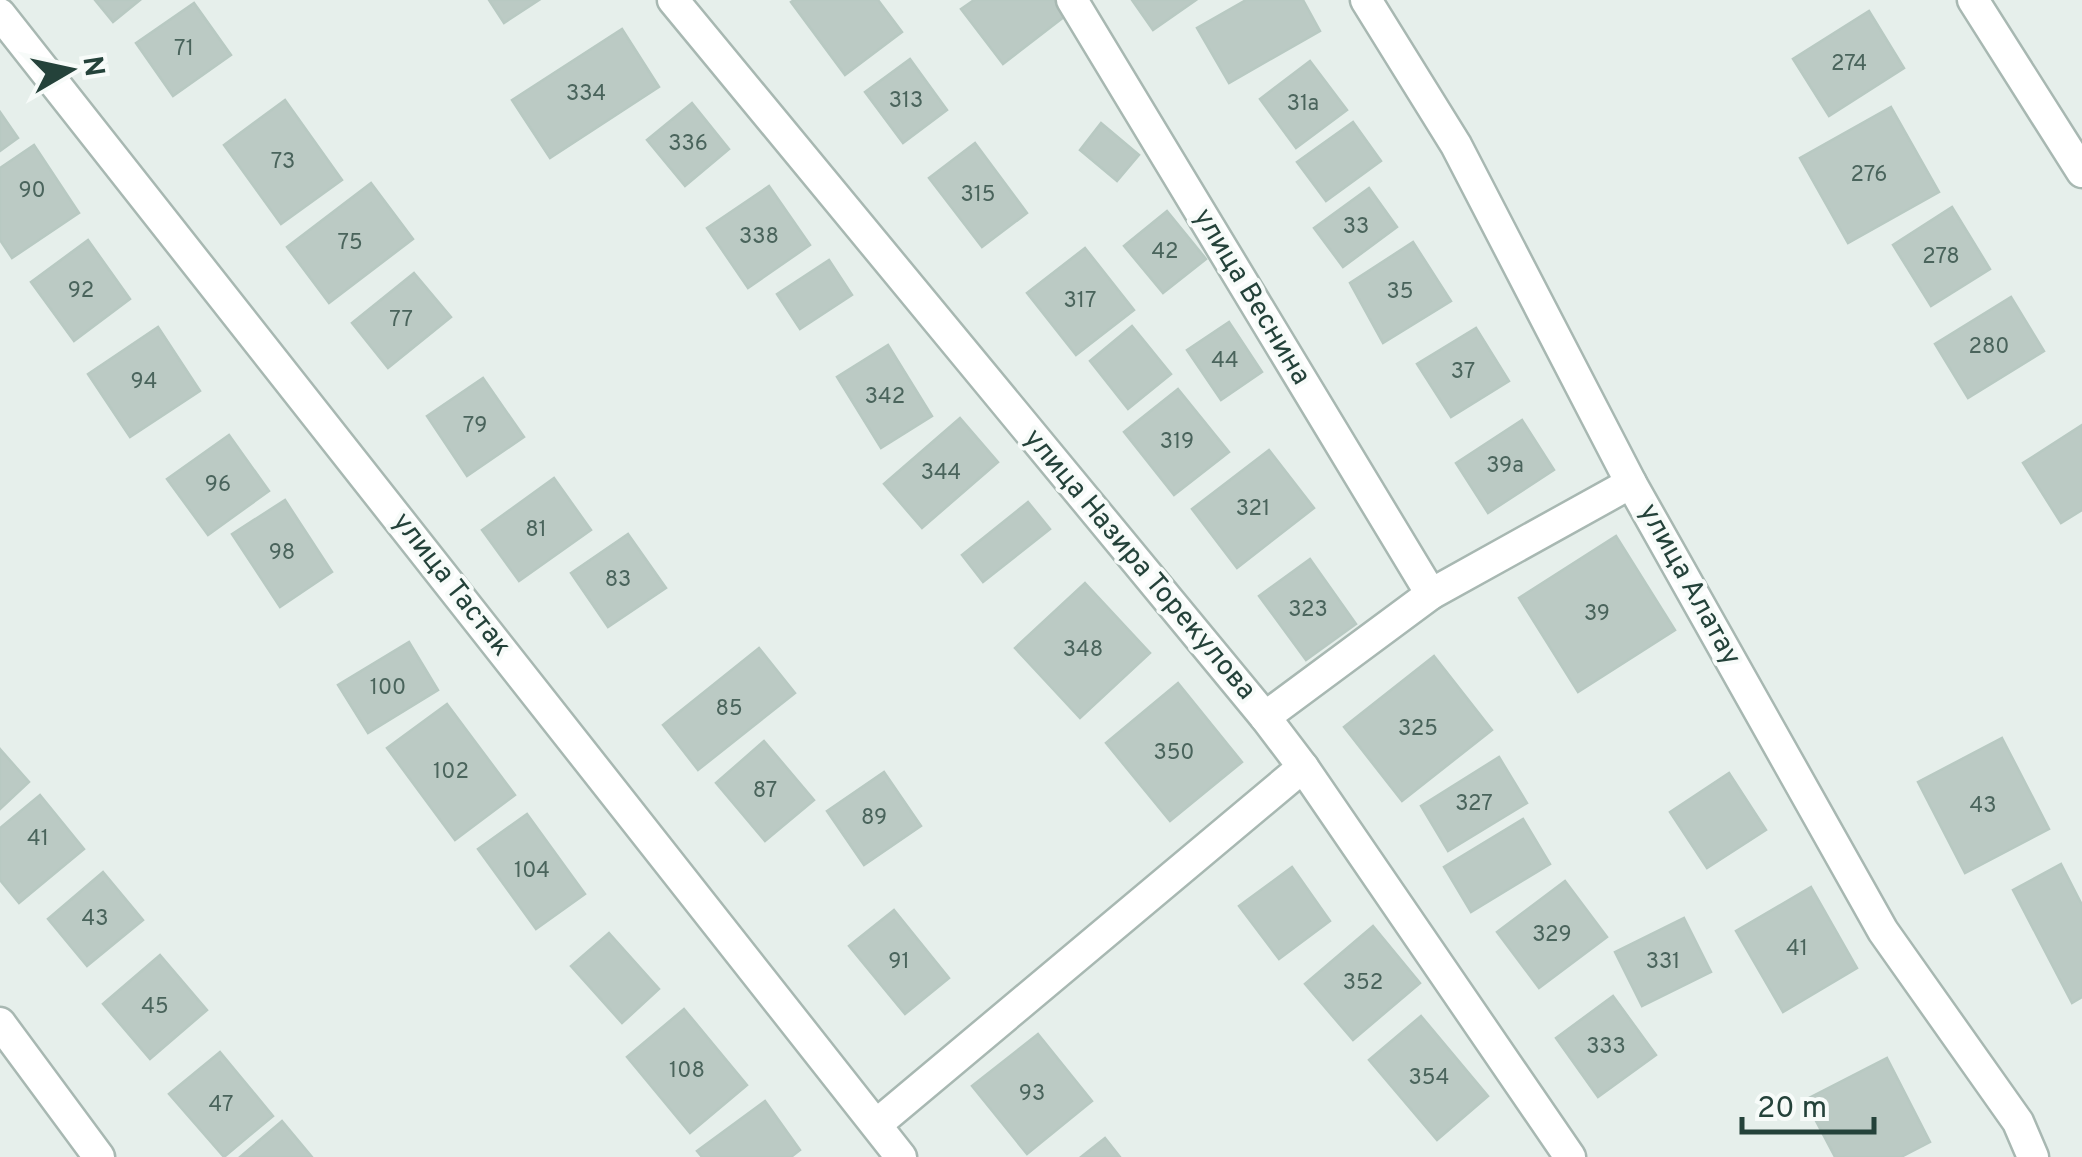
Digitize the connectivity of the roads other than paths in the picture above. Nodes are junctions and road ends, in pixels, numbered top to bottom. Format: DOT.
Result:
graph roads {
  1 [pos="673,0"];
  2 [pos="1072,0"];
  3 [pos="1366,0"];
  4 [pos="1974,0"];
  5 [pos="0,14"];
  6 [pos="2082,172"];
  7 [pos="1631,483"];
  8 [pos="1430,594"];
  9 [pos="1265,718"];
  10 [pos="1303,767"];
  11 [pos="0,1022"];
  12 [pos="877,1124"];
  13 [pos="99,1157"];
  14 [pos="902,1157"];
  15 [pos="1570,1157"];
  16 [pos="2033,1157"];
  1 -- 9 [label="street, улица Назира Торекулова"];
  2 -- 8 [label="street, улица Веснина"];
  3 -- 7 [label="street, улица Алатау"];
  4 -- 6 [label="street"];
  5 -- 12 [label="street, улица Тастак"];
  7 -- 8 [label="street"];
  7 -- 16 [label="street, улица Алатау"];
  8 -- 9 [label="street"];
  9 -- 10 [label="street, улица Назира Торекулова"];
  10 -- 12 [label="street"];
  10 -- 15 [label="street, улица Назира Торекулова"];
  11 -- 13 [label="street"];
  12 -- 14 [label="street, улица Тастак"];
}
